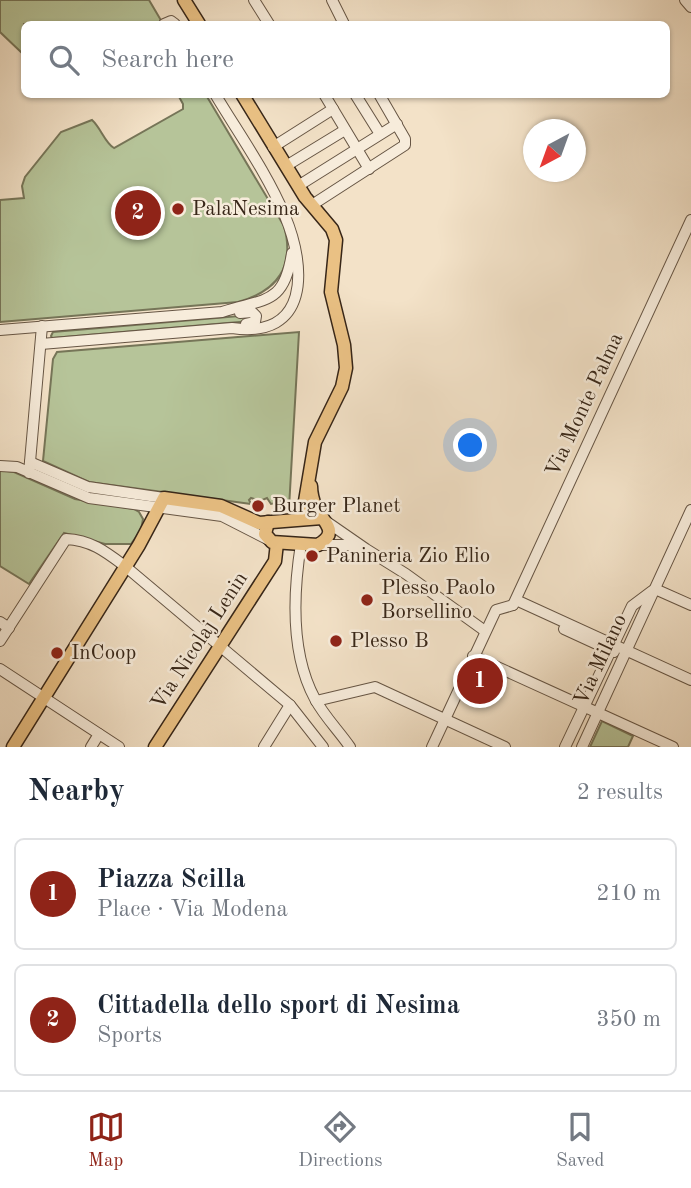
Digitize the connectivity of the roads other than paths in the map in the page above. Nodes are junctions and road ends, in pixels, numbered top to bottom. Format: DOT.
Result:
graph roads {
  1 [pos="184,0"];
  2 [pos="254,0"];
  3 [pos="332,0"];
  4 [pos="685,0"];
  5 [pos="691,7"];
  6 [pos="197,21"];
  7 [pos="267,21"];
  8 [pos="342,21"];
  9 [pos="217,98"];
  10 [pos="244,98"];
  11 [pos="326,98"];
  12 [pos="358,98"];
  13 [pos="381,98"];
  14 [pos="333,109"];
  15 [pos="397,124"];
  16 [pos="345,130"];
  17 [pos="380,134"];
  18 [pos="273,147"];
  19 [pos="357,149"];
  20 [pos="286,166"];
  21 [pos="369,169"];
  22 [pos="298,186"];
  23 [pos="312,205"];
  24 [pos="691,220"];
  25 [pos="293,248"];
  26 [pos="222,312"];
  27 [pos="42,326"];
  28 [pos="232,328"];
  29 [pos="0,330"];
  30 [pos="41,344"];
  31 [pos="30,461"];
  32 [pos="0,466"];
  33 [pos="29,473"];
  34 [pos="310,475"];
  35 [pos="162,503"];
  36 [pos="691,510"];
  37 [pos="300,519"];
  38 [pos="325,520"];
  39 [pos="268,522"];
  40 [pos="301,544"];
  41 [pos="318,545"];
  42 [pos="274,546"];
  43 [pos="366,549"];
  44 [pos="125,567"];
  45 [pos="655,589"];
  46 [pos="514,602"];
  47 [pos="691,606"];
  48 [pos="4,625"];
  49 [pos="570,628"];
  50 [pos="485,631"];
  51 [pos="0,642"];
  52 [pos="220,647"];
  53 [pos="612,648"];
  54 [pos="624,653"];
  55 [pos="474,656"];
  56 [pos="0,669"];
  57 [pos="691,680"];
  58 [pos="44,698"];
  59 [pos="316,701"];
  60 [pos="290,705"];
  61 [pos="584,706"];
  62 [pos="597,713"];
  63 [pos="444,719"];
  64 [pos="99,734"];
  65 [pos="13,747"];
  66 [pos="91,747"];
  67 [pos="119,747"];
  68 [pos="155,747"];
  69 [pos="264,747"];
  70 [pos="323,747"];
  71 [pos="350,747"];
  72 [pos="432,747"];
  73 [pos="505,747"];
  74 [pos="565,747"];
  75 [pos="582,747"];
  76 [pos="673,747"];
  1 -- 6 [label="main road"];
  2 -- 7 [label="street"];
  3 -- 8 [label="street"];
  4 -- 5 [label="street"];
  9 -- 25 [label="street"];
  10 -- 18 [label="main road"];
  11 -- 14 [label="street"];
  12 -- 17 [label="street"];
  13 -- 15 [label="street"];
  14 -- 16 [label="street"];
  14 -- 18 [label="street"];
  15 -- 17 [label="street"];
  15 -- 21 [label="street"];
  16 -- 19 [label="street"];
  16 -- 20 [label="street"];
  17 -- 19 [label="street"];
  18 -- 20 [label="main road"];
  19 -- 21 [label="street"];
  19 -- 22 [label="street"];
  20 -- 22 [label="main road"];
  21 -- 23 [label="street"];
  22 -- 23 [label="main road"];
  23 -- 34 [label="main road"];
  24 -- 46 [label="street, Via Monte Palma"];
  25 -- 26 [label="street"];
  25 -- 28 [label="street"];
  26 -- 27 [label="street"];
  26 -- 28 [label="street"];
  27 -- 29 [label="street"];
  27 -- 30 [label="street"];
  28 -- 30 [label="street"];
  30 -- 31 [label="street"];
  31 -- 33 [label="street"];
  31 -- 35 [label="street"];
  32 -- 33 [label="street"];
  33 -- 35 [label="street"];
  34 -- 37 [label="main road"];
  34 -- 38 [label="main road"];
  35 -- 39 [label="main road"];
  35 -- 42 [label="street"];
  35 -- 44 [label="main road"];
  36 -- 45 [label="street, Via Milano"];
  37 -- 38 [label="main road"];
  37 -- 39 [label="main road"];
  38 -- 41 [label="main road"];
  38 -- 43 [label="street"];
  39 -- 42 [label="main road"];
  40 -- 41 [label="main road"];
  40 -- 42 [label="main road"];
  40 -- 59 [label="street"];
  41 -- 43 [label="street"];
  42 -- 52 [label="main road, Via Nicolaj Lenin"];
  43 -- 50 [label="street"];
  44 -- 48 [label="street"];
  44 -- 52 [label="street"];
  44 -- 58 [label="main road"];
  45 -- 47 [label="street"];
  45 -- 53 [label="street, Via Milano"];
  45 -- 54 [label="street, Via Milano"];
  46 -- 49 [label="street"];
  46 -- 50 [label="street"];
  48 -- 51 [label="street"];
  49 -- 53 [label="street"];
  49 -- 53 [label="street"];
  50 -- 55 [label="street"];
  52 -- 60 [label="street"];
  52 -- 68 [label="main road, Via Nicolaj Lenin"];
  53 -- 54 [label="street"];
  53 -- 61 [label="street, Via Milano"];
  54 -- 57 [label="street"];
  54 -- 62 [label="street, Via Milano"];
  55 -- 61 [label="street"];
  55 -- 63 [label="street"];
  56 -- 58 [label="street"];
  58 -- 64 [label="street"];
  58 -- 65 [label="main road"];
  59 -- 63 [label="street"];
  59 -- 71 [label="street"];
  60 -- 69 [label="street"];
  60 -- 70 [label="street"];
  61 -- 62 [label="street"];
  61 -- 74 [label="street, Via Milano"];
  62 -- 75 [label="street, Via Milano"];
  62 -- 76 [label="street"];
  63 -- 72 [label="street"];
  63 -- 73 [label="street"];
  64 -- 66 [label="street"];
  64 -- 67 [label="street"];
}
